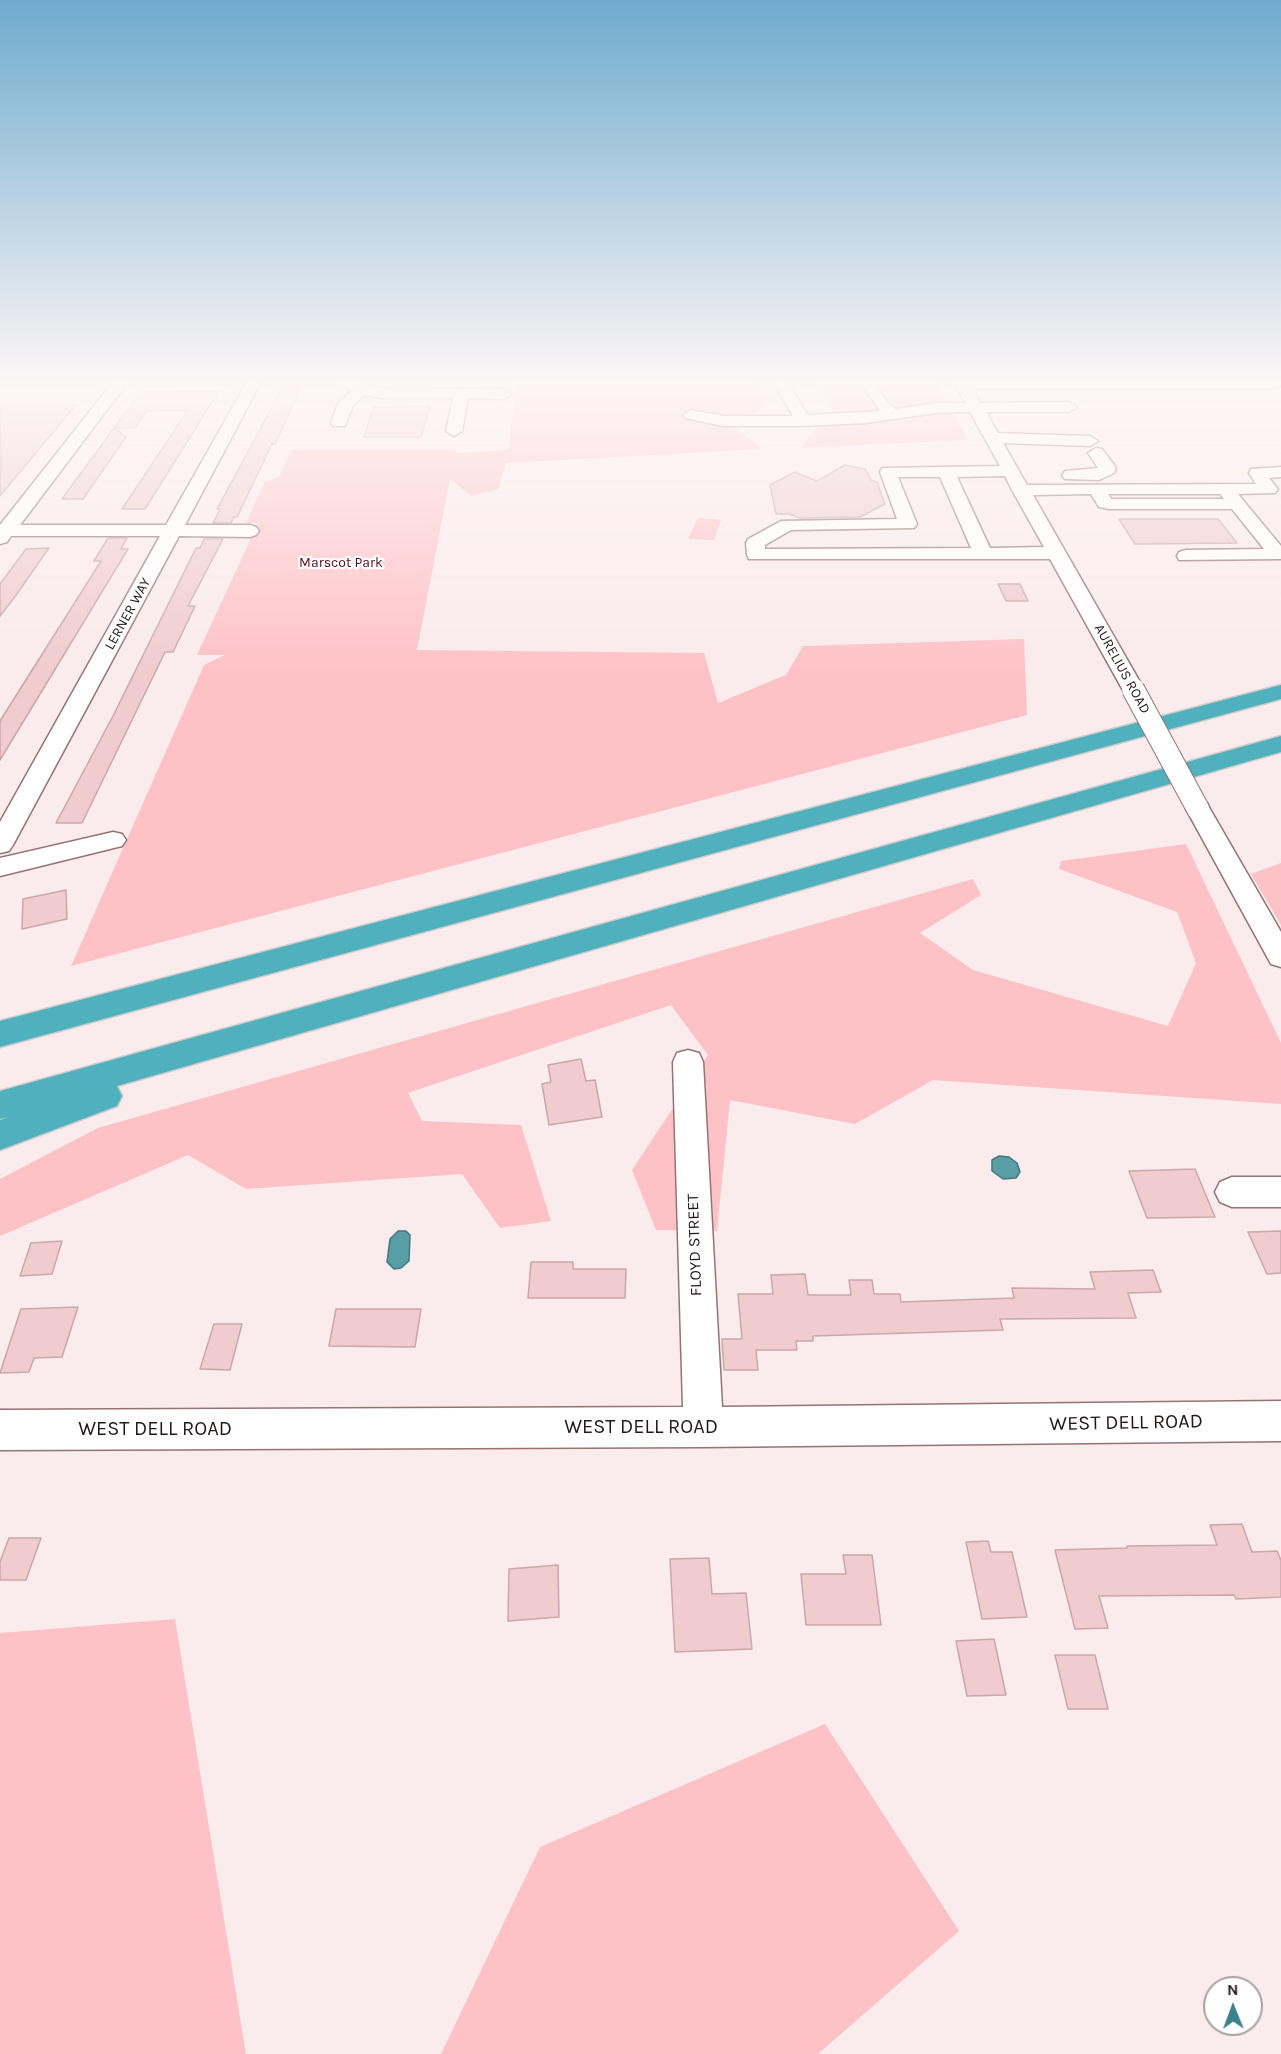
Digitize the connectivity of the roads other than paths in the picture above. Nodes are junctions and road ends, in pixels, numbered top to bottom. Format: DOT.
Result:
graph roads {
  1 [pos="45,478"];
  2 [pos="202,478"];
  3 [pos="890,478"];
  4 [pos="949,478"];
  5 [pos="1005,478"];
  6 [pos="1039,478"];
  7 [pos="1261,478"];
  8 [pos="1015,479"];
  9 [pos="1096,489"];
  10 [pos="1225,489"];
  11 [pos="1238,504"];
  12 [pos="249,531"];
  13 [pos="173,532"];
  14 [pos="2,533"];
  15 [pos="1057,553"];
  16 [pos="983,554"];
  17 [pos="1186,556"];
  18 [pos="1281,692"];
  19 [pos="1281,744"];
  20 [pos="113,840"];
  21 [pos="0,845"];
  22 [pos="0,867"];
  23 [pos="1281,957"];
  24 [pos="333,1010"];
  25 [pos="0,1032"];
  26 [pos="688,1062"];
  27 [pos="0,1105"];
  28 [pos="0,1135"];
  29 [pos="1232,1192"];
  30 [pos="1281,1192"];
  31 [pos="1281,1421"];
  32 [pos="703,1427"];
  33 [pos="0,1430"];
  1 -- 14 [label="street"];
  2 -- 13 [label="street, LERNER WAY"];
  3 -- 16 [label="street"];
  4 -- 16 [label="street"];
  5 -- 8 [label="street"];
  6 -- 8 [label="street"];
  7 -- 10 [label="street"];
  8 -- 9 [label="street"];
  8 -- 15 [label="street, AURELIUS ROAD"];
  9 -- 10 [label="street"];
  9 -- 11 [label="street"];
  10 -- 11 [label="street"];
  11 -- 17 [label="street"];
  12 -- 13 [label="street"];
  13 -- 14 [label="street"];
  13 -- 21 [label="street, LERNER WAY"];
  15 -- 16 [label="street"];
  15 -- 23 [label="street, AURELIUS ROAD, bridge"];
  18 -- 25 [label="highway"];
  19 -- 24 [label="highway"];
  20 -- 22 [label="street"];
  24 -- 27 [label="highway"];
  24 -- 28 [label="highway"];
  26 -- 32 [label="street, FLOYD STREET"];
  29 -- 30 [label="street"];
  31 -- 32 [label="street, WEST DELL ROAD"];
  32 -- 33 [label="street, WEST DELL ROAD"];
}
